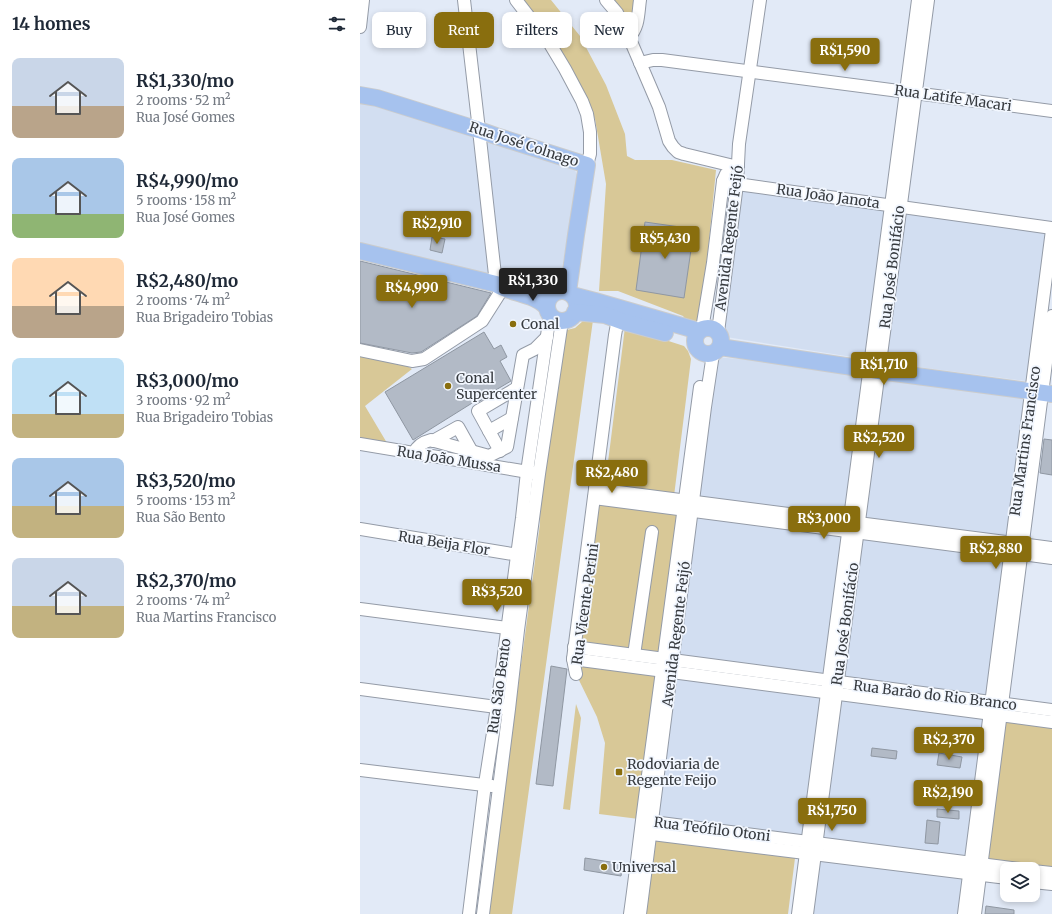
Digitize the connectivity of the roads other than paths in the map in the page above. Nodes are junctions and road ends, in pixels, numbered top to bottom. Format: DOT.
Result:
graph roads {
  1 [pos="363,0"];
  2 [pos="464,0"];
  3 [pos="516,0"];
  4 [pos="606,0"];
  5 [pos="640,0"];
  6 [pos="760,0"];
  7 [pos="918,0"];
  8 [pos="928,0"];
  9 [pos="616,12"];
  10 [pos="638,13"];
  11 [pos="360,27"];
  12 [pos="634,48"];
  13 [pos="640,63"];
  14 [pos="750,71"];
  15 [pos="910,93"];
  16 [pos="360,95"];
  17 [pos="1052,112"];
  18 [pos="479,130"];
  19 [pos="587,165"];
  20 [pos="734,166"];
  21 [pos="723,181"];
  22 [pos="737,184"];
  23 [pos="896,206"];
  24 [pos="1052,229"];
  25 [pos="360,251"];
  26 [pos="713,262"];
  27 [pos="726,264"];
  28 [pos="499,286"];
  29 [pos="570,294"];
  30 [pos="575,312"];
  31 [pos="553,314"];
  32 [pos="622,315"];
  33 [pos="1052,316"];
  34 [pos="546,338"];
  35 [pos="709,341"];
  36 [pos="360,350"];
  37 [pos="875,366"];
  38 [pos="517,388"];
  39 [pos="1042,388"];
  40 [pos="512,418"];
  41 [pos="489,431"];
  42 [pos="433,441"];
  43 [pos="360,444"];
  44 [pos="500,451"];
  45 [pos="472,452"];
  46 [pos="414,453"];
  47 [pos="527,472"];
  48 [pos="539,474"];
  49 [pos="597,494"];
  50 [pos="688,506"];
  51 [pos="853,527"];
  52 [pos="360,530"];
  53 [pos="652,532"];
  54 [pos="1052,548"];
  55 [pos="1016,549"];
  56 [pos="523,555"];
  57 [pos="1052,558"];
  58 [pos="360,608"];
  59 [pos="512,629"];
  60 [pos="576,654"];
  61 [pos="634,655"];
  62 [pos="668,666"];
  63 [pos="832,687"];
  64 [pos="360,689"];
  65 [pos="497,707"];
  66 [pos="510,709"];
  67 [pos="996,709"];
  68 [pos="1052,710"];
  69 [pos="1052,722"];
  70 [pos="360,770"];
  71 [pos="485,784"];
  72 [pos="499,787"];
  73 [pos="646,827"];
  74 [pos="479,835"];
  75 [pos="493,837"];
  76 [pos="811,848"];
  77 [pos="975,869"];
  78 [pos="1000,869"];
  79 [pos="1040,872"];
  80 [pos="1052,873"];
  81 [pos="1000,876"];
  82 [pos="640,881"];
  83 [pos="1040,883"];
  84 [pos="1052,884"];
  85 [pos="469,914"];
  86 [pos="484,914"];
  87 [pos="630,914"];
  88 [pos="640,914"];
  89 [pos="798,914"];
  90 [pos="806,914"];
  91 [pos="964,914"];
  92 [pos="975,914"];
  1 -- 11 [label="street"];
  2 -- 18 [label="street"];
  3 -- 19 [label="street"];
  4 -- 9 [label="street"];
  5 -- 10 [label="street"];
  6 -- 14 [label="street, Avenida Regente Feijó"];
  7 -- 15 [label="street, Rua José Bonifácio"];
  8 -- 15 [label="street, Rua José Bonifácio"];
  12 -- 13 [label="street"];
  13 -- 14 [label="street, Rua Latife Macari"];
  13 -- 20 [label="street"];
  14 -- 15 [label="street, Rua Latife Macari"];
  14 -- 20 [label="street, Avenida Regente Feijó"];
  15 -- 17 [label="street, Rua Latife Macari"];
  15 -- 23 [label="street, Rua José Bonifácio"];
  16 -- 18 [label="main road, Rua José Colnago"];
  18 -- 19 [label="main road, Rua José Colnago"];
  18 -- 28 [label="street"];
  19 -- 29 [label="main road, Rua José Colnago"];
  20 -- 21 [label="street, Avenida Regente Feijó"];
  20 -- 22 [label="street, Avenida Regente Feijó"];
  21 -- 22 [label="street, Rua João Janota"];
  21 -- 26 [label="street, Avenida Regente Feijó"];
  22 -- 23 [label="street, Rua João Janota"];
  22 -- 27 [label="street, Avenida Regente Feijó"];
  23 -- 24 [label="street, Rua João Janota"];
  23 -- 37 [label="street, Rua José Bonifácio"];
  24 -- 39 [label="street, Rua Martins Francisco"];
  25 -- 28 [label="main road"];
  26 -- 27 [label="street"];
  26 -- 35 [label="street, Avenida Regente Feijó"];
  27 -- 35 [label="street, Avenida Regente Feijó"];
  28 -- 31 [label="main road"];
  28 -- 36 [label="street"];
  29 -- 30 [label="main road"];
  29 -- 31 [label="main road"];
  29 -- 32 [label="main road"];
  30 -- 31 [label="main road"];
  30 -- 32 [label="main road"];
  31 -- 34 [label="street, Rua São Bento"];
  31 -- 48 [label="street, Rua São Bento"];
  32 -- 35 [label="main road"];
  32 -- 49 [label="street, Rua Vicente Perini"];
  33 -- 39 [label="street, Rua Martins Francisco"];
  34 -- 38 [label="street"];
  34 -- 47 [label="street, Rua São Bento"];
  35 -- 37 [label="main road"];
  35 -- 50 [label="street, Avenida Regente Feijó"];
  37 -- 39 [label="main road"];
  37 -- 51 [label="street, Rua José Bonifácio"];
  38 -- 40 [label="street"];
  38 -- 41 [label="street"];
  39 -- 55 [label="street, Rua Martins Francisco"];
  40 -- 41 [label="street"];
  40 -- 44 [label="street"];
  41 -- 44 [label="street"];
  42 -- 45 [label="street"];
  42 -- 45 [label="street"];
  42 -- 46 [label="street"];
  43 -- 46 [label="street, Rua João Mussa"];
  44 -- 45 [label="street"];
  46 -- 47 [label="street, Rua João Mussa"];
  47 -- 48 [label="street, Rua João Mussa"];
  47 -- 56 [label="street, Rua São Bento"];
  48 -- 56 [label="street, Rua São Bento"];
  49 -- 50 [label="street"];
  49 -- 60 [label="street, Rua Vicente Perini"];
  50 -- 51 [label="street"];
  50 -- 62 [label="street, Avenida Regente Feijó"];
  51 -- 55 [label="street"];
  51 -- 63 [label="street, Rua José Bonifácio"];
  52 -- 56 [label="street, Rua Beija Flor"];
  53 -- 61 [label="street"];
  54 -- 55 [label="street"];
  55 -- 57 [label="street"];
  55 -- 67 [label="street, Rua Martins Francisco"];
  56 -- 59 [label="street, Rua São Bento"];
  58 -- 59 [label="street"];
  59 -- 65 [label="street, Rua São Bento"];
  59 -- 66 [label="street, Rua São Bento"];
  60 -- 61 [label="street, Rua Barão do Rio Branco"];
  60 -- 62 [label="street, Rua Barão do Rio Branco"];
  61 -- 62 [label="street, Rua Barão do Rio Branco"];
  62 -- 63 [label="street, Rua Barão do Rio Branco"];
  62 -- 73 [label="street, Avenida Regente Feijó"];
  63 -- 67 [label="street, Rua Barão do Rio Branco"];
  63 -- 76 [label="street, Rua José Bonifácio"];
  64 -- 65 [label="street"];
  65 -- 66 [label="street"];
  65 -- 71 [label="street, Rua São Bento"];
  66 -- 72 [label="street, Rua São Bento"];
  67 -- 68 [label="street, Rua Barão do Rio Branco"];
  67 -- 69 [label="street, Rua Barão do Rio Branco"];
  67 -- 77 [label="street, Rua Martins Francisco"];
  70 -- 71 [label="street"];
  71 -- 72 [label="street"];
  71 -- 74 [label="street, Rua São Bento"];
  72 -- 75 [label="street, Rua São Bento"];
  73 -- 76 [label="street, Rua Teófilo Otoni"];
  73 -- 82 [label="street, Avenida Regente Feijó"];
  74 -- 75 [label="street"];
  74 -- 85 [label="street, Rua São Bento"];
  75 -- 86 [label="street, Rua São Bento"];
  76 -- 77 [label="street, Rua Teófilo Otoni"];
  76 -- 89 [label="street, Rua José Bonifácio"];
  76 -- 90 [label="street, Rua José Bonifácio"];
  77 -- 78 [label="street, Rua Teófilo Otoni"];
  77 -- 81 [label="street, Rua Teófilo Otoni"];
  77 -- 91 [label="street, Rua Martins Francisco"];
  77 -- 92 [label="street, Rua Martins Francisco"];
  79 -- 80 [label="street"];
  82 -- 87 [label="street, Avenida Regente Feijó"];
  82 -- 88 [label="street, Avenida Regente Feijó"];
  83 -- 84 [label="street"];
}
